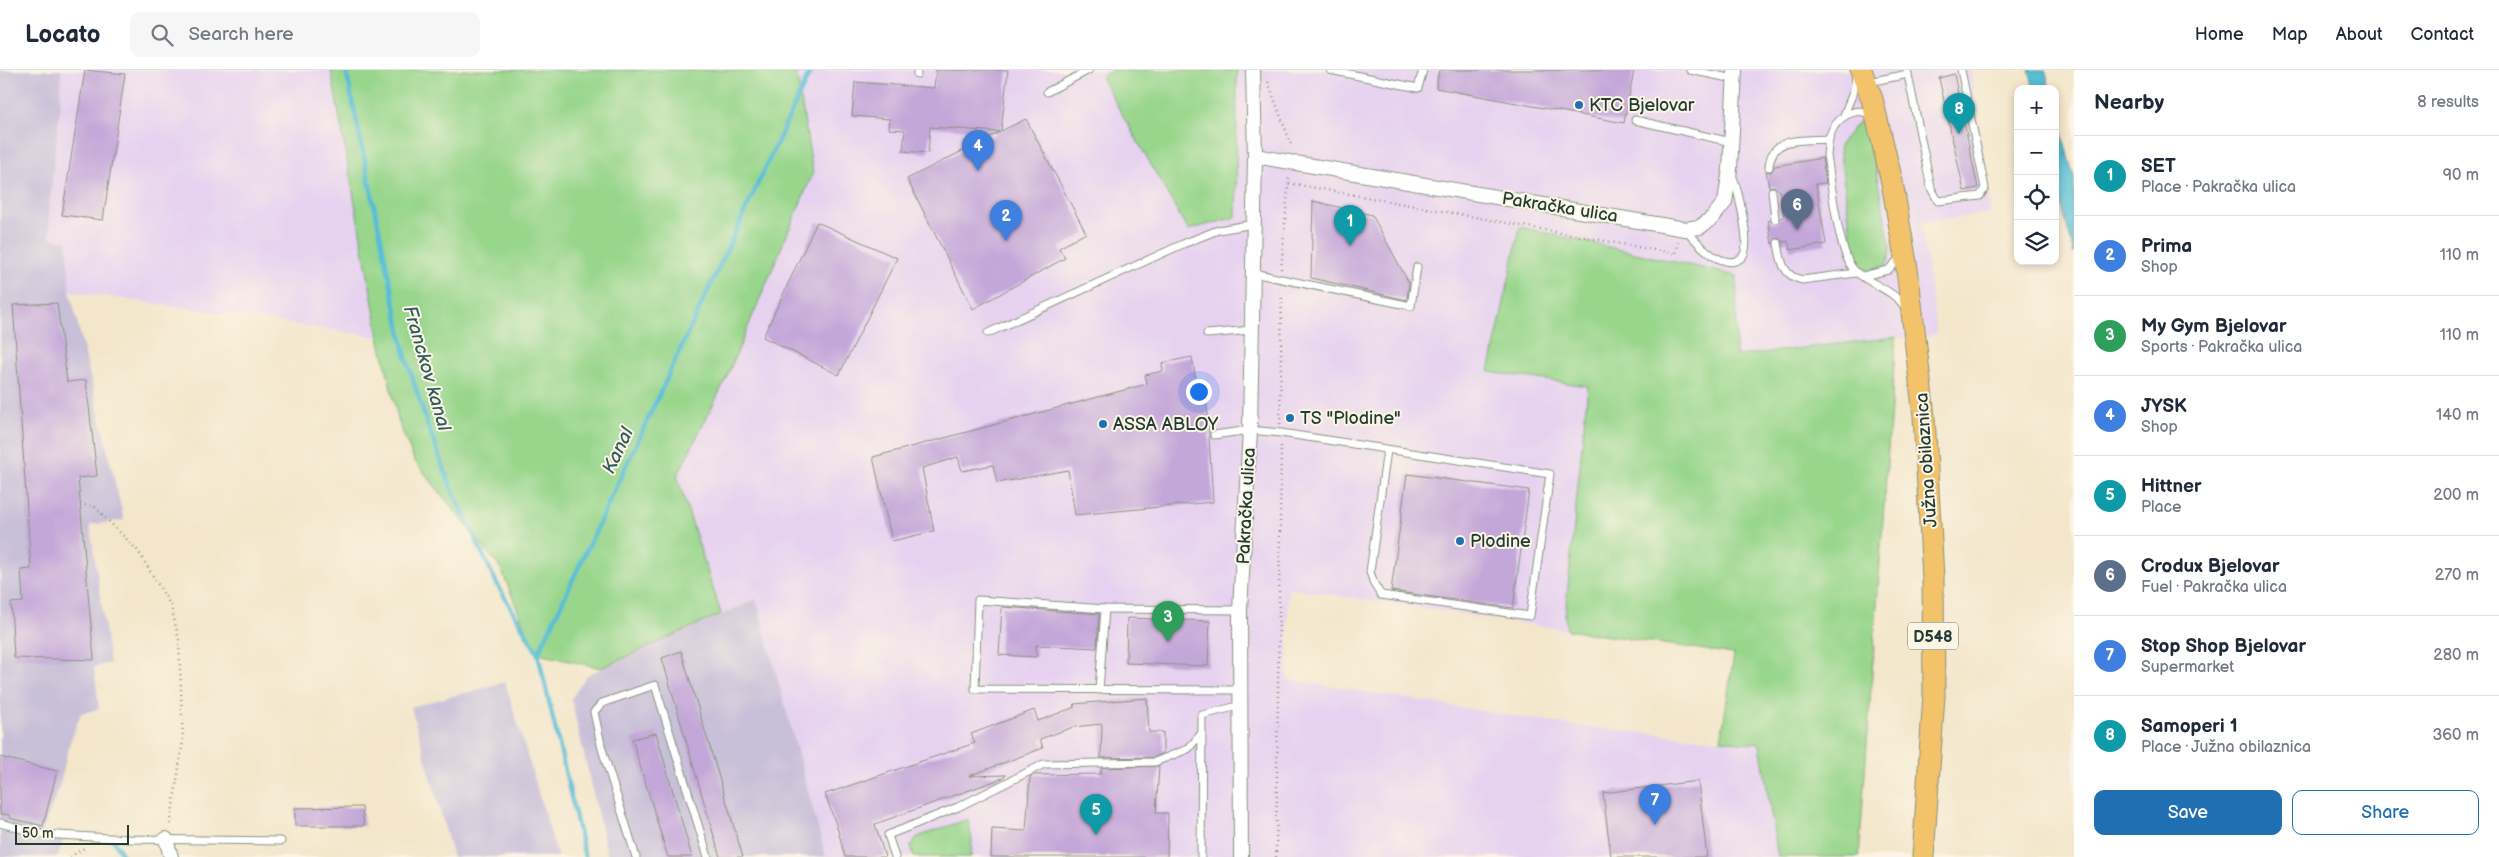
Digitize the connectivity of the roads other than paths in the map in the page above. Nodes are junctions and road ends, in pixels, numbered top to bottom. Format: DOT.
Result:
graph roads {
  1 [pos="1089,70"];
  2 [pos="1330,70"];
  3 [pos="1423,70"];
  4 [pos="1690,70"];
  5 [pos="1961,70"];
  6 [pos="1260,72"];
  7 [pos="1908,72"];
  8 [pos="1861,74"];
  9 [pos="1734,75"];
  10 [pos="1048,92"];
  11 [pos="1843,118"];
  12 [pos="1636,120"];
  13 [pos="1877,122"];
  14 [pos="1828,139"];
  15 [pos="1731,142"];
  16 [pos="1255,156"];
  17 [pos="1769,167"];
  18 [pos="1730,169"];
  19 [pos="1772,191"];
  20 [pos="1775,218"];
  21 [pos="1254,224"];
  22 [pos="1682,233"];
  23 [pos="1778,243"];
  24 [pos="1904,252"];
  25 [pos="1417,267"];
  26 [pos="1253,273"];
  27 [pos="1860,275"];
  28 [pos="1913,320"];
  29 [pos="1252,330"];
  30 [pos="988,333"];
  31 [pos="1206,334"];
  32 [pos="1250,430"];
  33 [pos="1214,435"];
  34 [pos="1387,450"];
  35 [pos="1105,609"];
  36 [pos="1240,610"];
  37 [pos="1099,690"];
  38 [pos="1239,690"];
  39 [pos="1238,706"];
  40 [pos="1202,733"];
  41 [pos="0,823"];
  42 [pos="166,839"];
  43 [pos="281,841"];
  44 [pos="171,857"];
  45 [pos="636,857"];
  46 [pos="708,857"];
  47 [pos="895,857"];
  48 [pos="1201,857"];
  49 [pos="1241,857"];
  50 [pos="1923,857"];
  1 -- 10 [label="lane"];
  2 -- 3 [label="lane"];
  4 -- 9 [label="lane"];
  5 -- 7 [label="lane"];
  6 -- 16 [label="street, Pakračka ulica"];
  7 -- 8 [label="lane"];
  8 -- 11 [label="lane"];
  8 -- 13 [label="main road, Južna obilaznica / D548"];
  9 -- 15 [label="street, Pakračka ulica"];
  11 -- 13 [label="lane"];
  11 -- 14 [label="lane"];
  12 -- 15 [label="lane"];
  13 -- 24 [label="main road, Južna obilaznica / D548"];
  14 -- 17 [label="lane"];
  14 -- 27 [label="lane"];
  15 -- 18 [label="street, Pakračka ulica"];
  16 -- 21 [label="street, Pakračka ulica"];
  16 -- 22 [label="street, Pakračka ulica"];
  18 -- 22 [label="street, Pakračka ulica"];
  18 -- 22 [label="lane"];
  19 -- 20 [label="lane"];
  21 -- 26 [label="street, Pakračka ulica"];
  21 -- 30 [label="lane"];
  23 -- 27 [label="lane"];
  24 -- 27 [label="lane"];
  24 -- 28 [label="main road, Južna obilaznica / D548"];
  25 -- 26 [label="lane"];
  26 -- 29 [label="street, Pakračka ulica"];
  27 -- 28 [label="lane"];
  28 -- 50 [label="main road, Južna obilaznica / D548"];
  29 -- 31 [label="lane"];
  29 -- 32 [label="street, Pakračka ulica"];
  32 -- 33 [label="lane"];
  32 -- 34 [label="lane"];
  32 -- 36 [label="street, Pakračka ulica"];
  34 -- 34 [label="lane"];
  35 -- 36 [label="lane"];
  35 -- 37 [label="lane"];
  35 -- 37 [label="lane"];
  36 -- 38 [label="street, Pakračka ulica"];
  37 -- 38 [label="lane"];
  38 -- 39 [label="street, Pakračka ulica"];
  39 -- 40 [label="lane"];
  39 -- 49 [label="street, Pakračka ulica"];
  40 -- 47 [label="lane"];
  40 -- 48 [label="lane"];
  41 -- 42 [label="lane"];
  42 -- 43 [label="lane"];
  42 -- 44 [label="street"];
  45 -- 46 [label="lane"];
}
